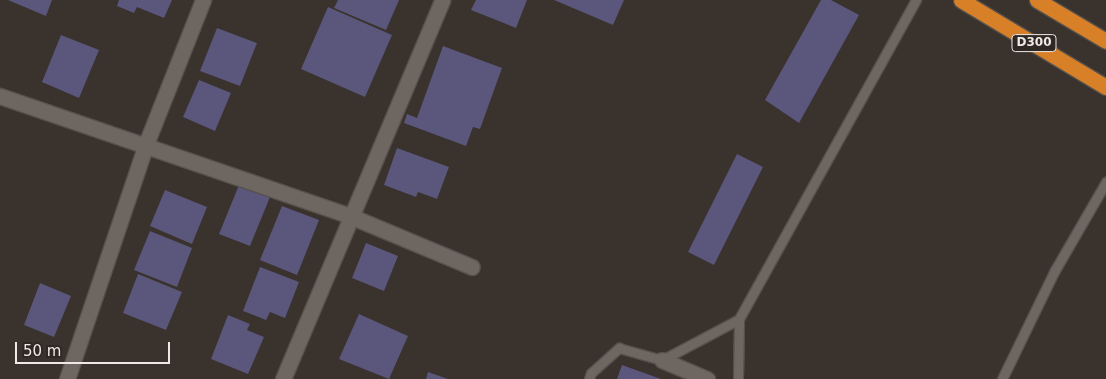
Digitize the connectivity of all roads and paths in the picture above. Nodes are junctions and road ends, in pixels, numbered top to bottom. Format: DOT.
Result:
graph roads {
  1 [pos="203,0"];
  2 [pos="442,0"];
  3 [pos="916,0"];
  4 [pos="961,0"];
  5 [pos="1037,0"];
  6 [pos="1106,41"];
  7 [pos="1106,87"];
  8 [pos="0,96"];
  9 [pos="146,144"];
  10 [pos="1106,182"];
  11 [pos="350,216"];
  12 [pos="472,267"];
  13 [pos="739,319"];
  14 [pos="662,360"];
  15 [pos="67,379"];
  16 [pos="283,379"];
  17 [pos="589,379"];
  18 [pos="707,379"];
  19 [pos="738,379"];
  20 [pos="1002,379"];
  1 -- 9 [label="street"];
  2 -- 11 [label="street"];
  3 -- 13 [label="lane"];
  4 -- 7 [label="highway, D300"];
  5 -- 6 [label="highway, D300"];
  8 -- 9 [label="street"];
  9 -- 11 [label="street"];
  9 -- 15 [label="street"];
  10 -- 20 [label="lane"];
  11 -- 12 [label="street"];
  11 -- 16 [label="street"];
  13 -- 14 [label="lane"];
  13 -- 19 [label="lane"];
  14 -- 17 [label="lane"];
  14 -- 18 [label="street"];
}
